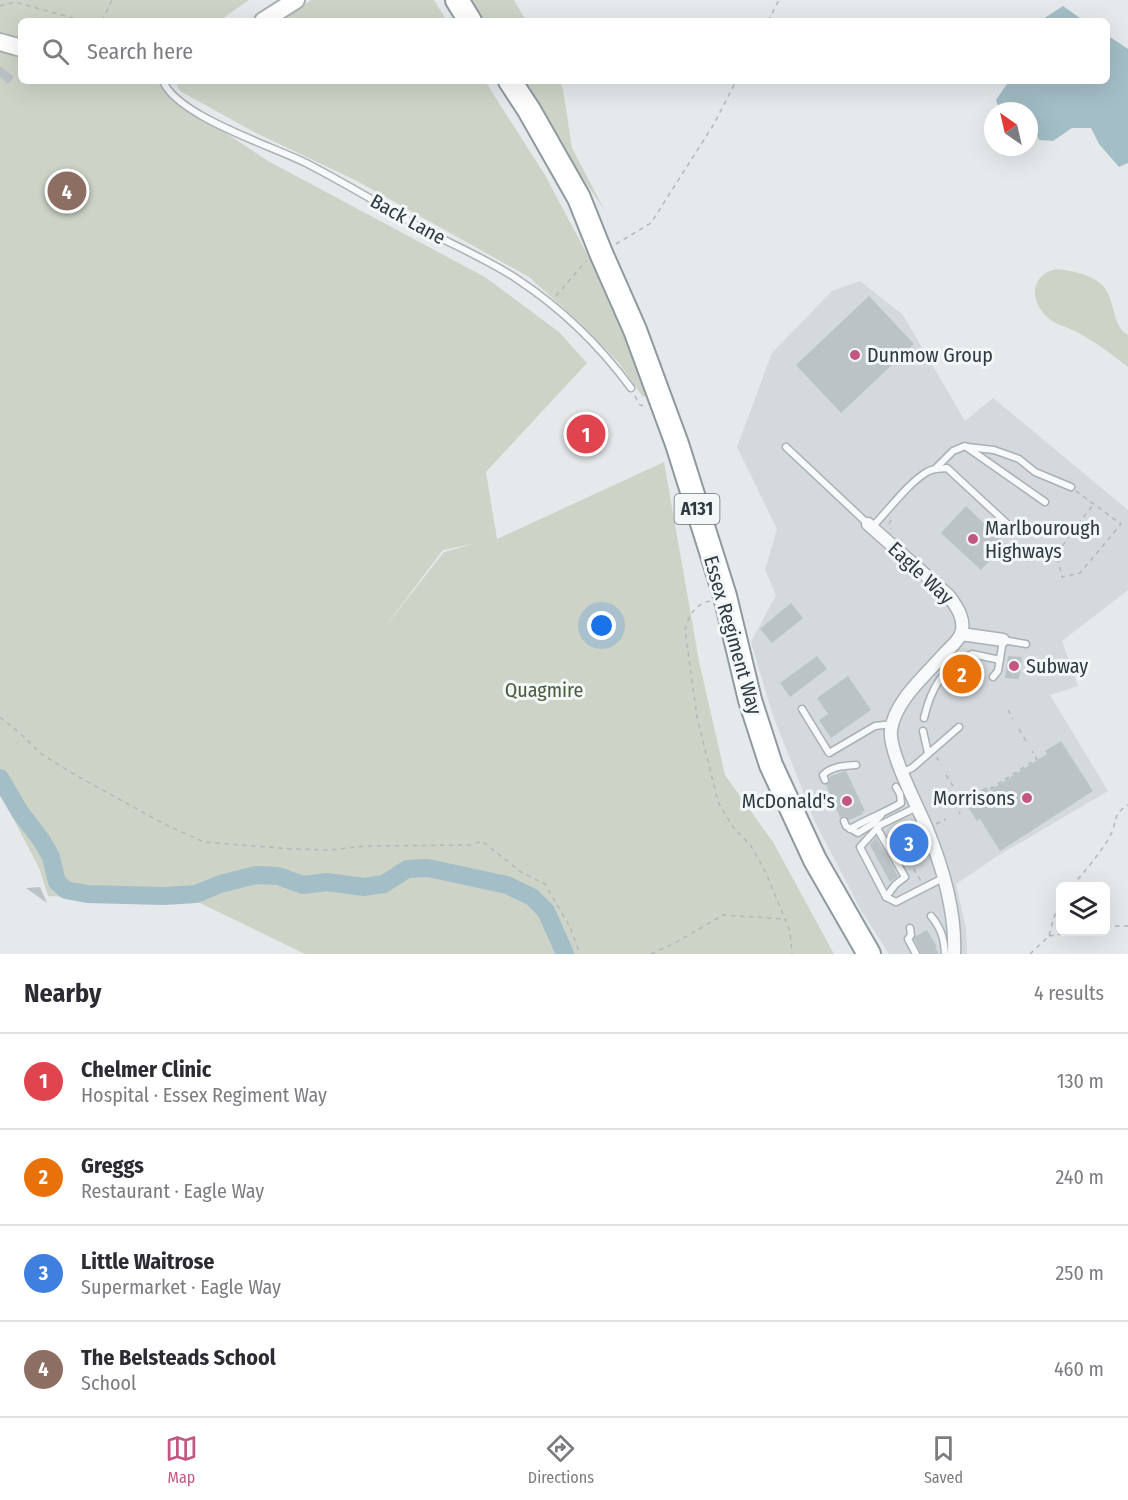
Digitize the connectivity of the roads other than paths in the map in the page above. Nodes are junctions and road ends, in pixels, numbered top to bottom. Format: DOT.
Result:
graph roads {
  1 [pos="296,0"];
  2 [pos="457,0"];
  3 [pos="268,18"];
  4 [pos="468,18"];
  5 [pos="0,42"];
  6 [pos="18,47"];
  7 [pos="165,84"];
  8 [pos="512,84"];
  9 [pos="631,388"];
  10 [pos="786,447"];
  11 [pos="967,447"];
  12 [pos="935,469"];
  13 [pos="1071,487"];
  14 [pos="1045,502"];
  15 [pos="870,526"];
  16 [pos="1014,530"];
  17 [pos="961,634"];
  18 [pos="1003,640"];
  19 [pos="1026,644"];
  20 [pos="1000,660"];
  21 [pos="993,677"];
  22 [pos="802,709"];
  23 [pos="924,718"];
  24 [pos="893,724"];
  25 [pos="959,727"];
  26 [pos="923,731"];
  27 [pos="928,753"];
  28 [pos="856,765"];
  29 [pos="903,772"];
  30 [pos="825,780"];
  31 [pos="896,788"];
  32 [pos="918,807"];
  33 [pos="844,821"];
  34 [pos="877,828"];
  35 [pos="943,878"];
  36 [pos="886,897"];
  37 [pos="932,916"];
  38 [pos="910,928"];
  39 [pos="869,954"];
  40 [pos="916,954"];
  41 [pos="945,954"];
  42 [pos="954,954"];
  1 -- 3 [label="street"];
  2 -- 4 [label="highway"];
  5 -- 6 [label="street"];
  7 -- 9 [label="lane, Back Lane"];
  8 -- 39 [label="highway, Essex Regiment Way / A131"];
  10 -- 15 [label="lane"];
  11 -- 12 [label="lane"];
  11 -- 13 [label="lane"];
  11 -- 14 [label="lane"];
  12 -- 15 [label="lane"];
  12 -- 16 [label="lane"];
  15 -- 17 [label="street, Eagle Way"];
  17 -- 18 [label="street"];
  17 -- 24 [label="street"];
  18 -- 19 [label="lane"];
  18 -- 20 [label="lane"];
  20 -- 21 [label="lane"];
  20 -- 23 [label="lane"];
  22 -- 24 [label="lane"];
  24 -- 29 [label="street"];
  25 -- 27 [label="lane"];
  26 -- 27 [label="lane"];
  27 -- 29 [label="lane"];
  28 -- 30 [label="lane"];
  29 -- 32 [label="street"];
  31 -- 33 [label="lane"];
  32 -- 34 [label="lane"];
  32 -- 35 [label="street"];
  34 -- 36 [label="lane"];
  34 -- 36 [label="lane"];
  35 -- 36 [label="lane"];
  35 -- 42 [label="street"];
  37 -- 41 [label="lane"];
  38 -- 40 [label="lane"];
}
